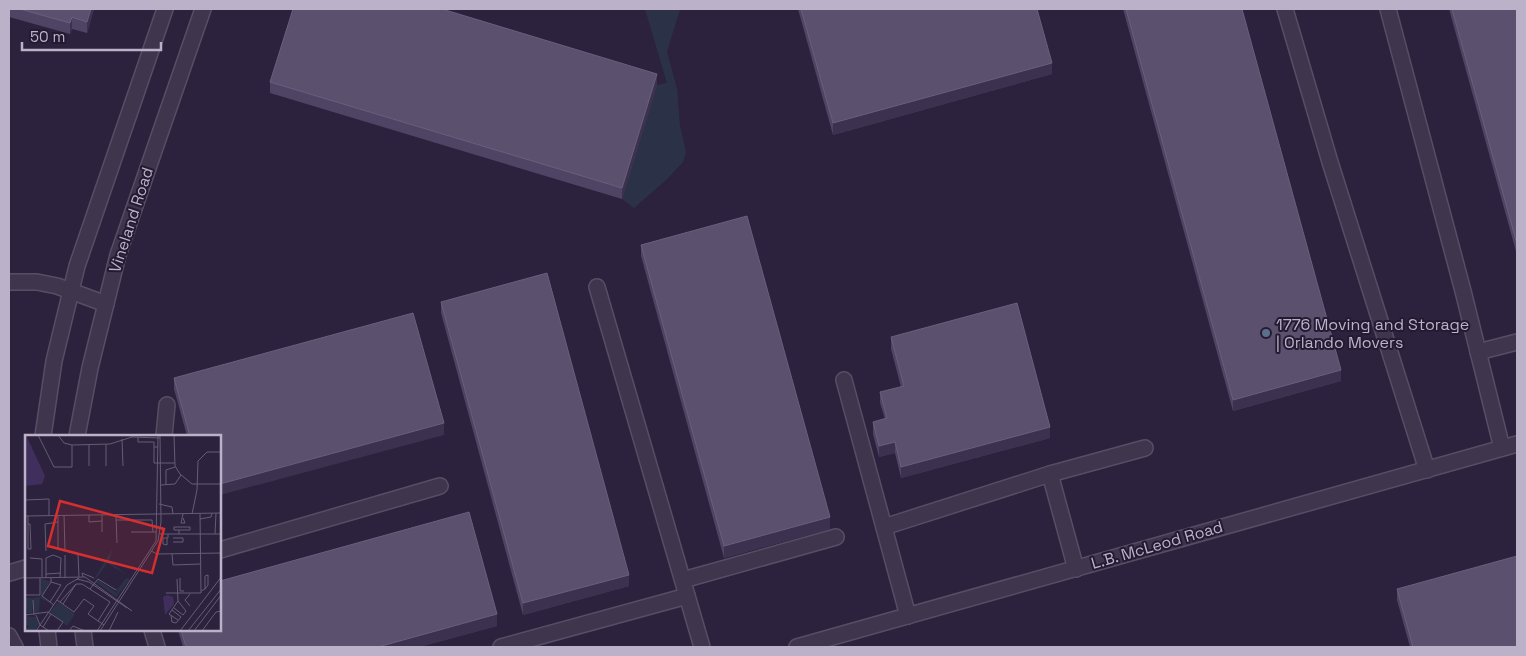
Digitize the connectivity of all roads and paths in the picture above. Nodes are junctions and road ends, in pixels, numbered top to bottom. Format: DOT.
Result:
graph roads {
  1 [pos="165,9"];
  2 [pos="203,9"];
  3 [pos="1285,9"];
  4 [pos="1388,9"];
  5 [pos="9,282"];
  6 [pos="597,287"];
  7 [pos="71,290"];
  8 [pos="106,304"];
  9 [pos="1517,342"];
  10 [pos="1478,352"];
  11 [pos="844,380"];
  12 [pos="167,406"];
  13 [pos="43,435"];
  14 [pos="77,435"];
  15 [pos="164,435"];
  16 [pos="1517,444"];
  17 [pos="1145,448"];
  18 [pos="1502,448"];
  19 [pos="1427,470"];
  20 [pos="1050,474"];
  21 [pos="440,486"];
  22 [pos="884,527"];
  23 [pos="836,537"];
  24 [pos="221,550"];
  25 [pos="25,568"];
  26 [pos="1076,569"];
  27 [pos="9,573"];
  28 [pos="683,580"];
  29 [pos="687,596"];
  30 [pos="908,616"];
  31 [pos="47,631"];
  32 [pos="83,631"];
  33 [pos="152,631"];
  34 [pos="9,636"];
  35 [pos="15,647"];
  36 [pos="49,647"];
  37 [pos="85,647"];
  38 [pos="157,647"];
  39 [pos="501,647"];
  40 [pos="702,647"];
  41 [pos="797,647"];
  1 -- 7 [label="street"];
  2 -- 8 [label="street, Vineland Road"];
  3 -- 19 [label="street"];
  4 -- 10 [label="street"];
  5 -- 7 [label="street"];
  6 -- 28 [label="street"];
  7 -- 8 [label="street"];
  7 -- 13 [label="street"];
  8 -- 14 [label="street, Vineland Road"];
  9 -- 10 [label="street"];
  10 -- 18 [label="street"];
  11 -- 22 [label="street"];
  12 -- 15 [label="street"];
  16 -- 18 [label="street, L.B. McLeod Road"];
  17 -- 20 [label="street"];
  18 -- 19 [label="street, L.B. McLeod Road"];
  19 -- 26 [label="street, L.B. McLeod Road"];
  20 -- 22 [label="street"];
  20 -- 26 [label="street"];
  21 -- 24 [label="street"];
  22 -- 30 [label="street"];
  23 -- 28 [label="street"];
  25 -- 27 [label="street"];
  26 -- 30 [label="street, L.B. McLeod Road"];
  28 -- 29 [label="street"];
  29 -- 39 [label="street"];
  29 -- 40 [label="street"];
  30 -- 41 [label="street, L.B. McLeod Road"];
  31 -- 36 [label="street"];
  32 -- 37 [label="street"];
  33 -- 38 [label="street"];
  34 -- 35 [label="street"];
}
